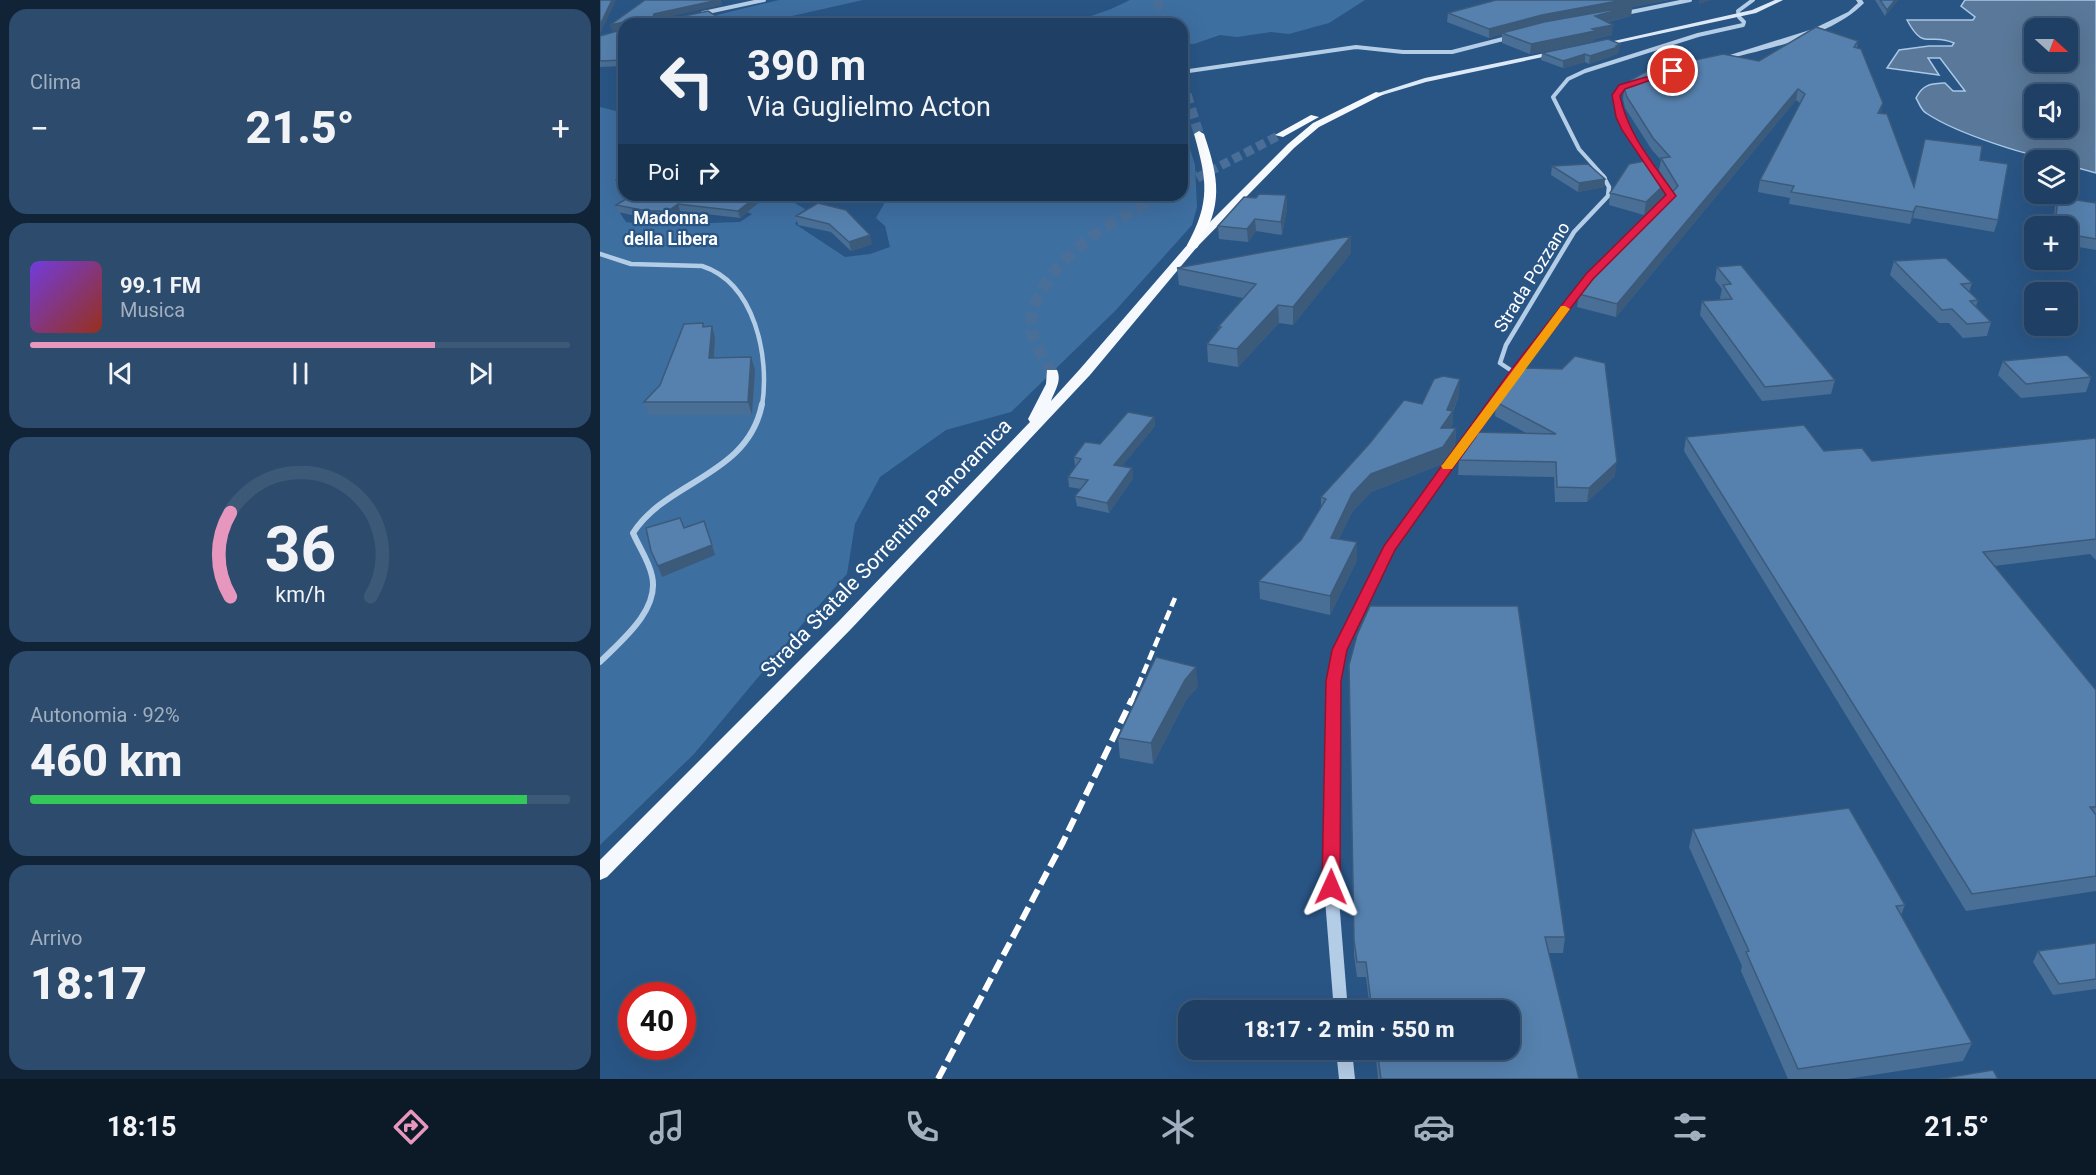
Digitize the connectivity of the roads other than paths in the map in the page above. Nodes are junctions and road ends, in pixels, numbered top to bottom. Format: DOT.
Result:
graph roads {
  1 [pos="764,0"];
  2 [pos="1690,0"];
  3 [pos="1753,0"];
  4 [pos="1780,0"];
  5 [pos="1860,0"];
  6 [pos="699,14"];
  7 [pos="1616,14"];
  8 [pos="1738,16"];
  9 [pos="1509,37"];
  10 [pos="1587,47"];
  11 [pos="1565,51"];
  12 [pos="1706,62"];
  13 [pos="1188,71"];
  14 [pos="1651,77"];
  15 [pos="1379,93"];
  16 [pos="1199,134"];
  17 [pos="1280,135"];
  18 [pos="1193,245"];
  19 [pos="600,254"];
  20 [pos="1052,373"];
  21 [pos="1515,373"];
  22 [pos="1028,433"];
  23 [pos="600,662"];
  24 [pos="600,872"];
  25 [pos="1340,1000"];
  26 [pos="1345,1060"];
  27 [pos="1347,1079"];
  1 -- 6 [label="street"];
  2 -- 7 [label="street"];
  3 -- 8 [label="street, Strada Pozzano"];
  4 -- 8 [label="main road"];
  5 -- 12 [label="street"];
  8 -- 10 [label="main road"];
  8 -- 21 [label="street, Strada Pozzano"];
  9 -- 13 [label="street"];
  11 -- 15 [label="main road"];
  14 -- 21 [label="street"];
  15 -- 17 [label="main road"];
  15 -- 18 [label="main road, Strada Statale Sorrentina Panoramica"];
  16 -- 18 [label="highway"];
  18 -- 22 [label="main road, Strada Statale Sorrentina Panoramica"];
  19 -- 23 [label="street"];
  20 -- 22 [label="main road"];
  21 -- 25 [label="street"];
  22 -- 24 [label="main road, Strada Statale Sorrentina Panoramica"];
  26 -- 27 [label="street"];
}
